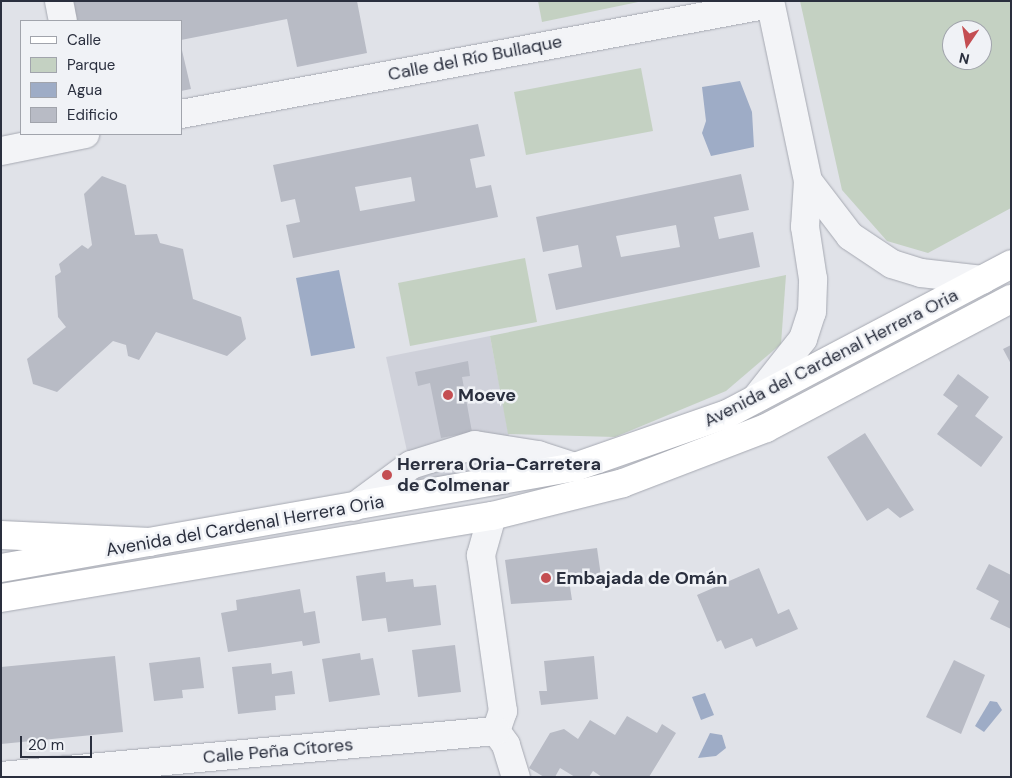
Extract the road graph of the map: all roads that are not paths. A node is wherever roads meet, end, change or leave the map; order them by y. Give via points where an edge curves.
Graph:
1 (59, 1) edge
2 (770, 3) edge
3 (63, 20) edge
4 (182, 114) edge
5 (80, 135) edge
6 (1, 151) edge
7 (808, 181) junction
8 (1011, 264) edge
9 (983, 280) junction
10 (1011, 299) edge
11 (754, 400) junction
12 (575, 467) junction
13 (351, 508) junction
14 (492, 516) junction
15 (1, 536) edge
16 (150, 542) junction
17 (1, 568) edge
18 (1, 598) edge
19 (496, 731) junction
20 (1, 776) edge
21 (516, 777) edge

1 - 3 street
2 - 4 street, Calle del Río Bullaque
2 - 7 street
5 - 6 street
7 - 9 street via 850,236 892,264 921,273
7 - 11 street via 805,227 813,279 812,312 792,358
8 - 9 main road, Avenida del Cardenal Herrera Oria
9 - 11 main road, Avenida del Cardenal Herrera Oria
10 - 14 main road, Avenida del Cardenal Herrera Oria via 766,428 699,457 579,496
11 - 12 main road, Avenida del Cardenal Herrera Oria via 686,430
12 - 13 main road, Avenida del Cardenal Herrera Oria
12 - 13 street via 538,455 475,445 411,465
13 - 16 main road, Avenida del Cardenal Herrera Oria
14 - 18 main road, Avenida del Cardenal Herrera Oria
14 - 19 street via 481,555 503,711
15 - 16 main road
16 - 17 main road, Avenida del Cardenal Herrera Oria
19 - 20 street, Calle Peña Cítores
19 - 21 street via 506,745

